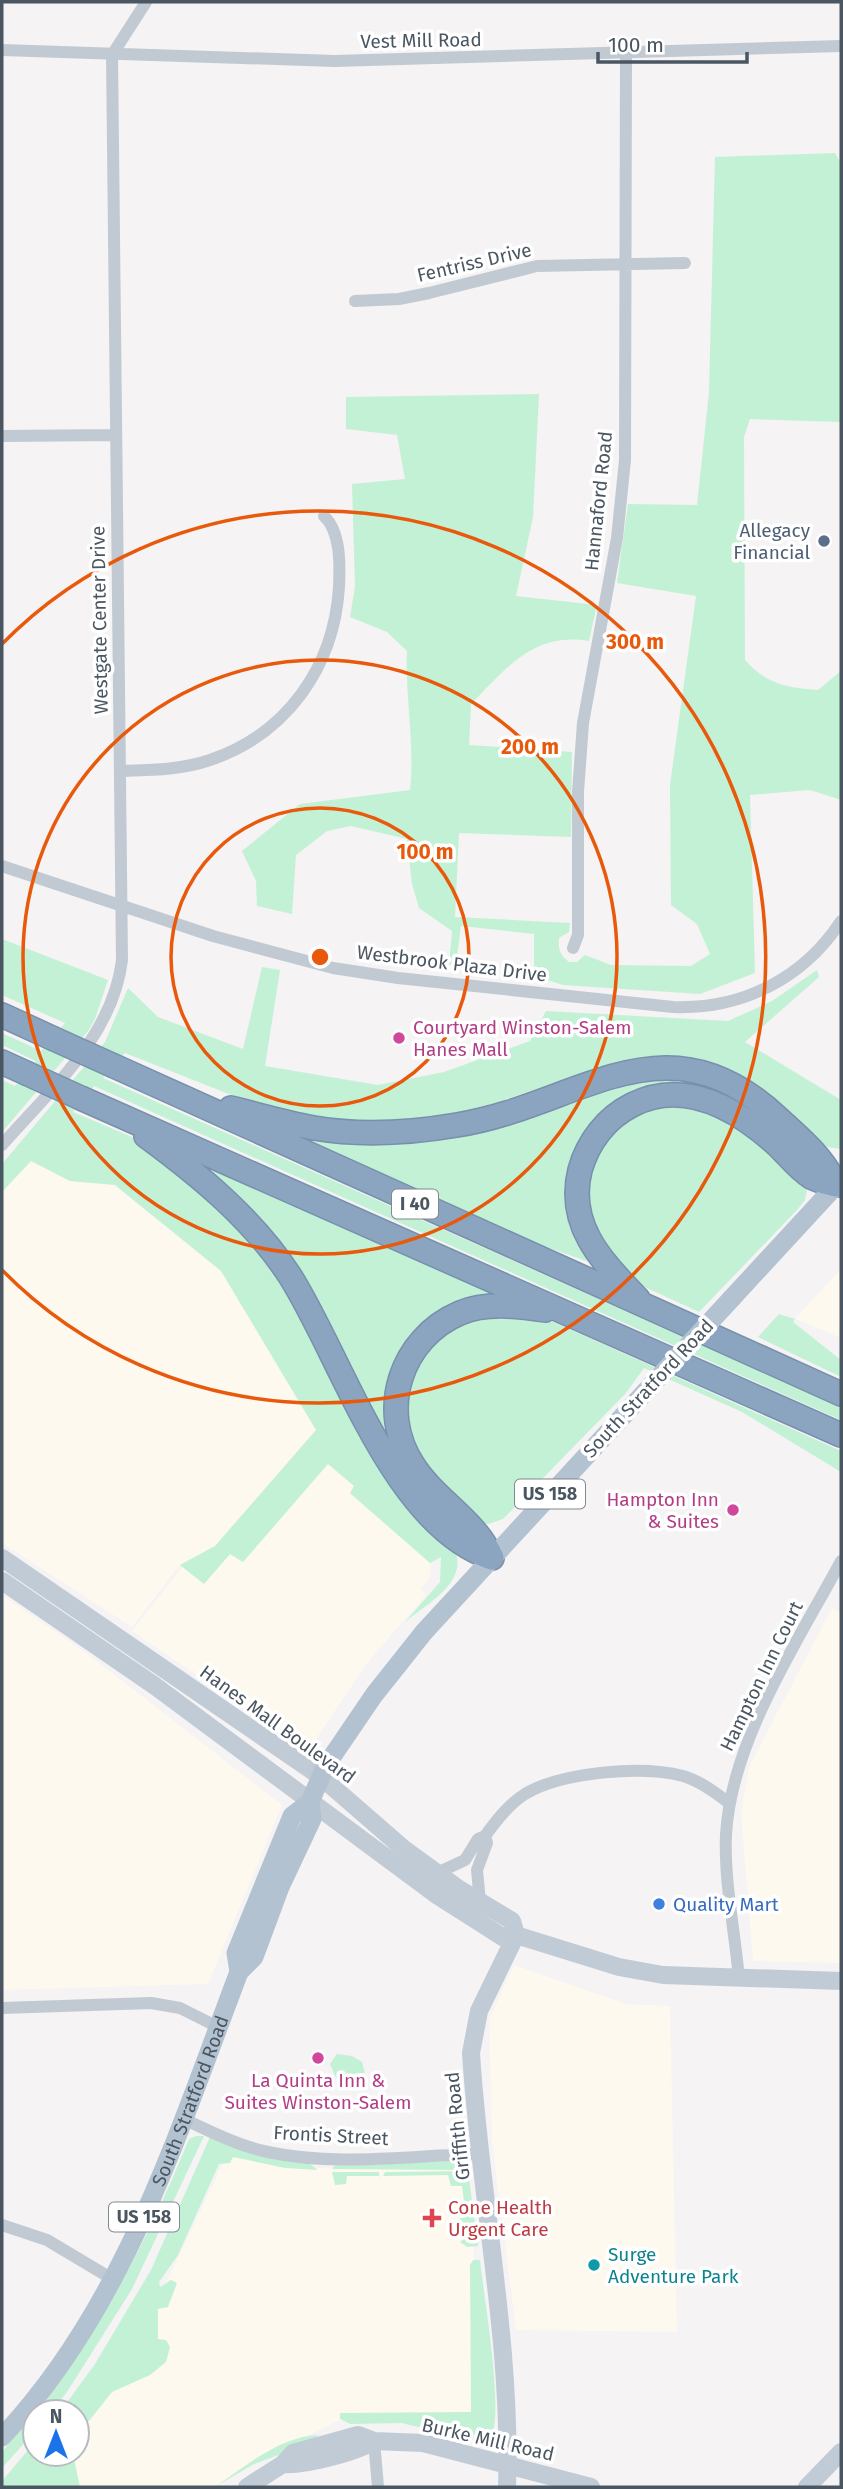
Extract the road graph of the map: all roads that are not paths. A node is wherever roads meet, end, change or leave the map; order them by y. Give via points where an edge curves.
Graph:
1 (146, 2) edge
2 (841, 46) edge
3 (2, 50) edge
4 (626, 54) junction
5 (112, 55) junction
6 (626, 262) junction
7 (685, 263) dead end
8 (355, 301) dead end
9 (116, 435) junction
10 (2, 436) edge
11 (324, 516) dead end
12 (120, 771) junction
13 (2, 866) edge
14 (122, 906) junction
15 (841, 921) edge
16 (573, 948) dead end
17 (2, 1015) edge
18 (2, 1062) edge
19 (187, 1099) junction
20 (116, 1113) junction
21 (2, 1145) edge
22 (839, 1183) edge
23 (645, 1306) junction
24 (568, 1313) junction
25 (841, 1394) edge
26 (841, 1435) edge
27 (2, 1558) edge
28 (492, 1558) junction
29 (841, 1561) edge
30 (2, 1581) edge
31 (320, 1776) junction
32 (310, 1802) junction
33 (729, 1802) junction
34 (485, 1836) junction
35 (437, 1873) junction
36 (480, 1902) junction
37 (516, 1935) junction
38 (739, 1979) junction
39 (841, 1981) edge
40 (2, 2008) edge
41 (218, 2027) junction
42 (184, 2119) junction
43 (482, 2154) junction
44 (2, 2225) edge
45 (114, 2280) junction
46 (2, 2437) edge
47 (374, 2441) junction
48 (841, 2452) edge
49 (508, 2463) junction
50 (283, 2465) junction
51 (247, 2487) edge
52 (378, 2487) edge
53 (507, 2487) edge
54 (591, 2487) edge
55 (807, 2487) edge

1 - 5 street
2 - 4 street, Vest Mill Road
3 - 5 street, Vest Mill Road
4 - 5 street, Vest Mill Road via 335,61
4 - 6 street, Hannaford Road
5 - 9 street, Westgate Center Drive
6 - 7 street, Fentriss Drive
6 - 8 street, Fentriss Drive via 537,265 399,299
6 - 16 street, Hannaford Road via 624,474 583,723 578,935
9 - 10 street
9 - 12 street, Westgate Center Drive
11 - 12 street via 337,543 338,601 322,663 298,701 268,729 229,752 191,765
12 - 14 street, Westgate Center Drive
13 - 14 street, Westbrook Plaza Drive
14 - 15 street, Westbrook Plaza Drive via 333,968 689,1007 733,1001 771,986 812,956
14 - 21 street, Westgate Center Drive via 121,968 101,1026
17 - 19 highway, I 40, bridge
18 - 20 highway, I 40, bridge
19 - 22 highway via 313,1128 406,1131 475,1122 622,1072 681,1068 726,1081 752,1096 826,1163
19 - 23 highway, I 40
20 - 24 highway, I 40
20 - 28 highway via 224,1198 276,1256 334,1355 384,1456 428,1512 469,1550
22 - 23 highway via 811,1178 749,1122 710,1100 659,1096 621,1111 600,1130 586,1152 578,1180 578,1209 594,1252
22 - 28 main road, South Stratford Road / US 158, bridge
23 - 25 highway, I 40
24 - 26 highway, I 40
24 - 28 highway via 488,1306 463,1312 440,1323 421,1340 400,1377 396,1417 409,1457 432,1489 485,1540
27 - 31 main road, Hanes Mall Boulevard
28 - 31 main road, South Stratford Road / US 158 via 418,1639
29 - 33 street, Hampton Inn Court via 748,1736
30 - 32 main road via 155,1686
31 - 32 main road, South Stratford Road / US 158
31 - 35 main road, Hanes Mall Boulevard
32 - 37 main road via 472,1920 504,1938
32 - 41 main road, South Stratford Road / US 158 via 312,1819 254,1957 239,1972
33 - 34 street via 701,1783 660,1772 571,1776 523,1795
33 - 38 street, Hampton Inn Court via 726,1858
34 - 35 street via 465,1860
34 - 36 street via 487,1843 477,1870
35 - 36 main road, Hanes Mall Boulevard
36 - 37 main road, Hanes Mall Boulevard via 512,1921
37 - 38 main road via 663,1975
37 - 43 main road, Griffith Road via 480,2011 472,2039
38 - 39 main road
40 - 41 street via 151,2003 180,2008
41 - 42 main road, South Stratford Road / US 158
42 - 43 street, Frontis Street via 229,2140 289,2156
42 - 45 main road, South Stratford Road / US 158
43 - 49 main road, Griffith Road via 508,2403
44 - 45 street via 47,2240
45 - 46 main road, South Stratford Road / US 158 via 29,2408
47 - 49 main road, Burke Mill Road via 423,2443
47 - 50 main road, Burke Mill Road via 360,2449
47 - 50 main road, Burke Mill Road via 358,2435 329,2442 292,2453
47 - 52 street
48 - 55 main road
49 - 53 main road, Griffith Road
49 - 54 main road, Burke Mill Road
50 - 51 main road, Burke Mill Road

